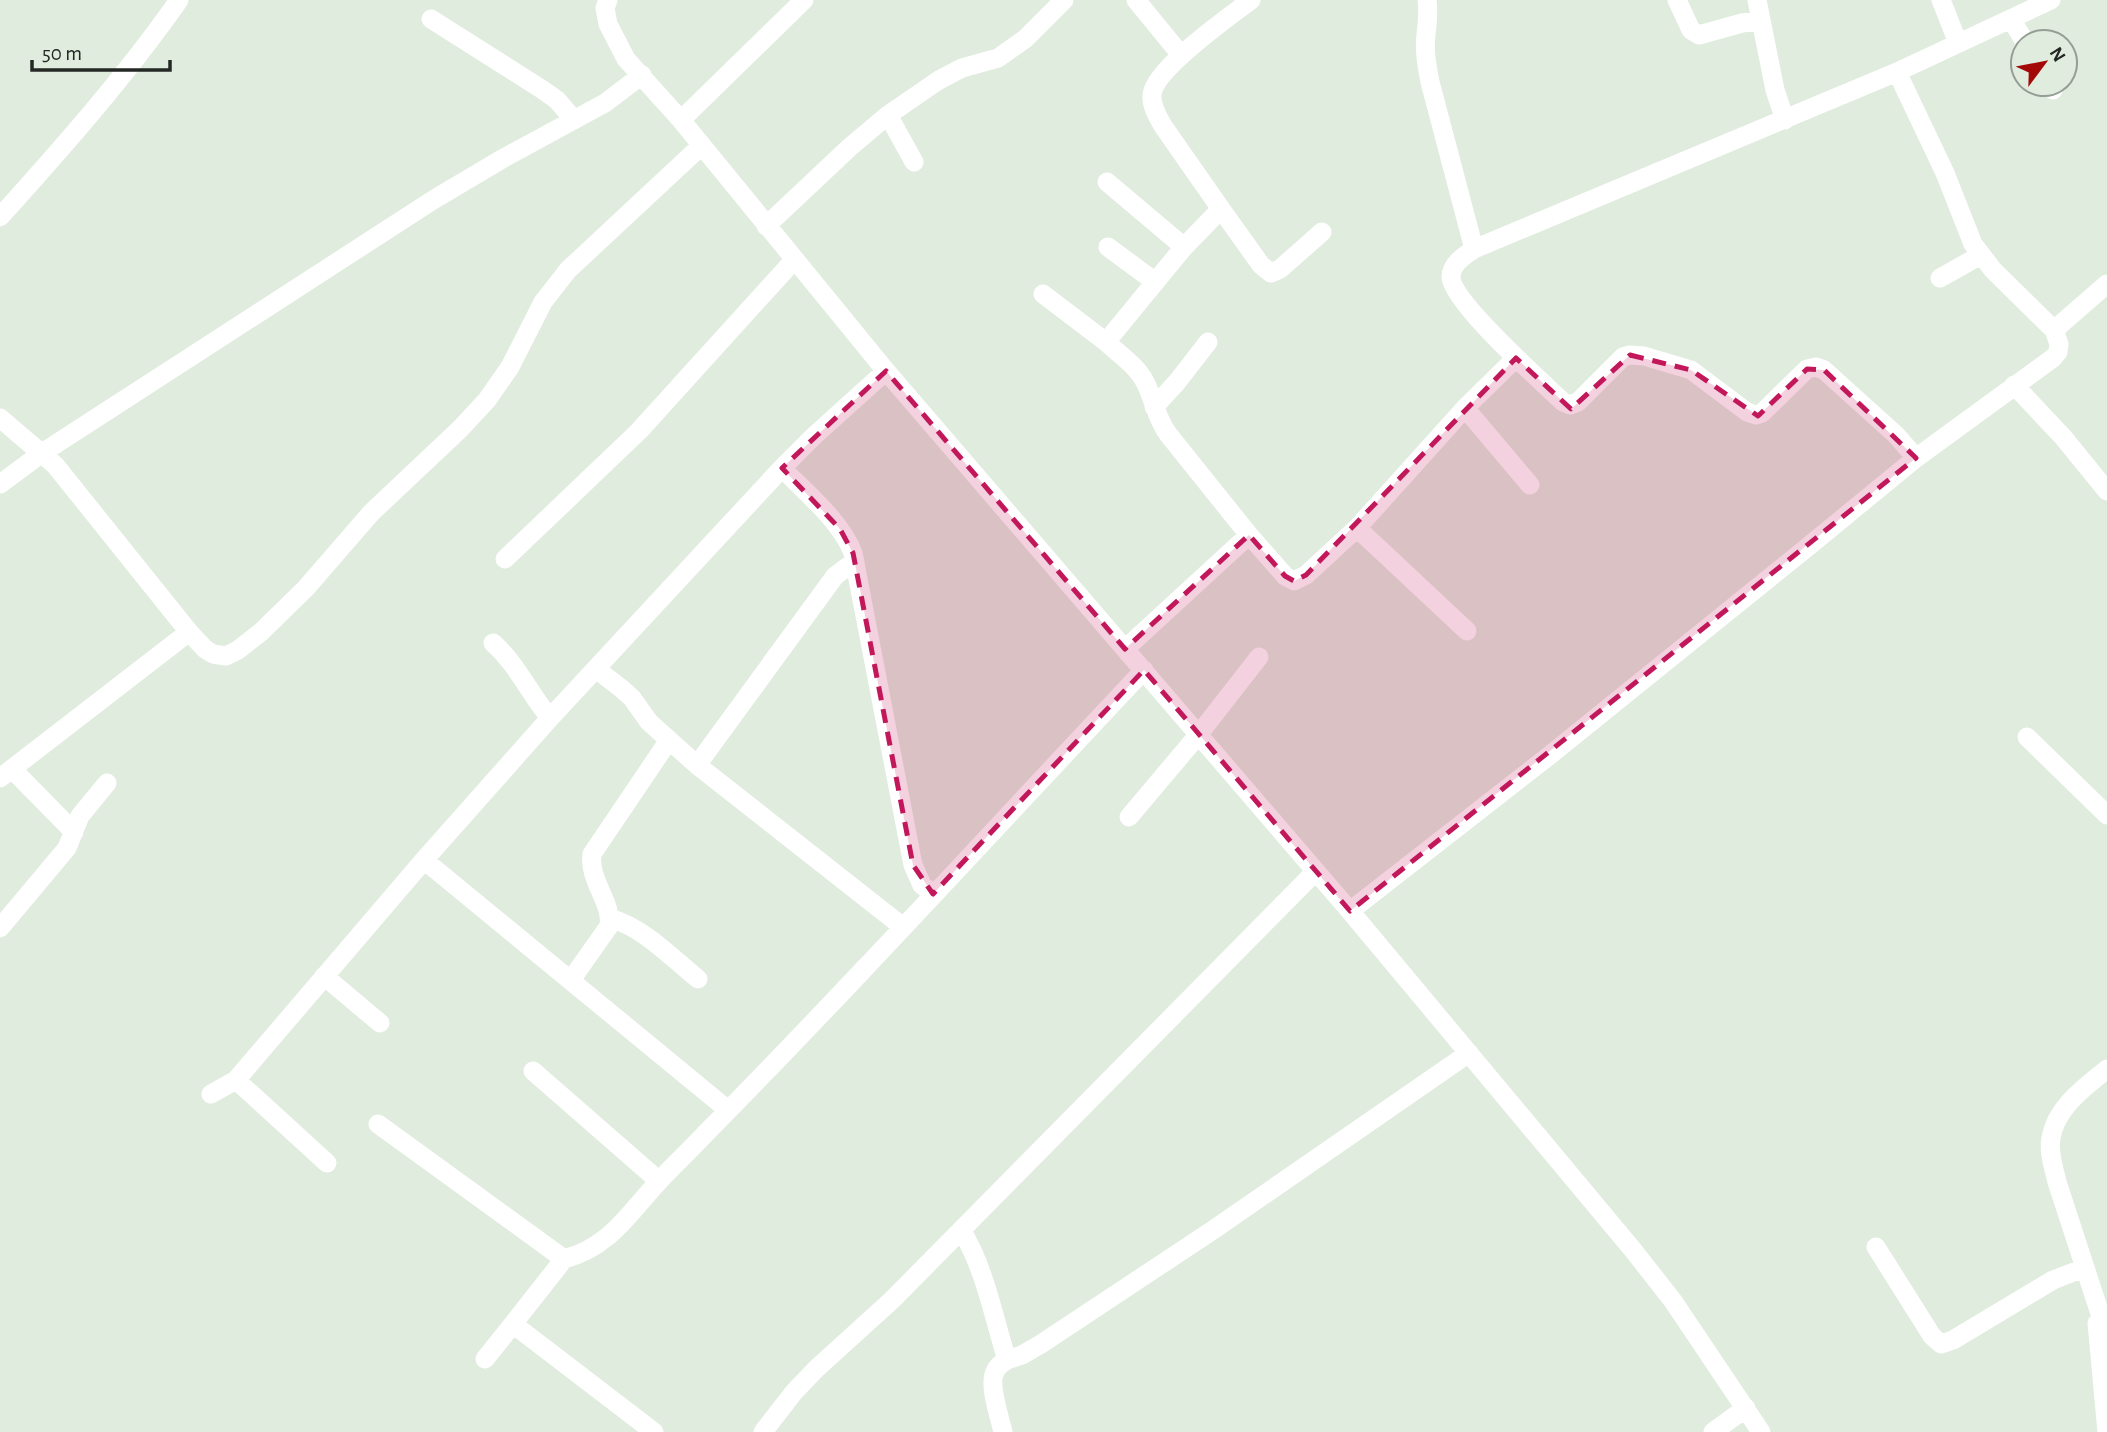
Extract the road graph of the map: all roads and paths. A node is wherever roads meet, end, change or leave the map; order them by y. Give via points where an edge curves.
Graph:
1 (179, 0) edge
2 (804, 0) edge
3 (1064, 0) edge
4 (1136, 0) edge
5 (1251, 0) edge
6 (1427, 0) edge
7 (1677, 0) edge
8 (1757, 0) edge
9 (1941, 0) edge
10 (2051, 0) edge
11 (600, 3) edge
12 (431, 19) dead end
13 (2011, 19) junction
14 (1761, 21) junction
15 (2016, 28) edge
16 (1958, 43) junction
17 (1181, 55) junction
18 (1897, 72) junction
19 (642, 75) junction
20 (888, 115) junction
21 (574, 120) junction
22 (681, 120) junction
23 (1784, 120) junction
24 (701, 146) junction
25 (914, 162) dead end
26 (1107, 182) dead end
27 (1222, 209) junction
28 (0, 218) edge
29 (766, 226) junction
30 (1322, 232) dead end
31 (1108, 247) dead end
32 (1184, 247) junction
33 (1474, 249) junction
34 (1981, 255) junction
35 (794, 260) junction
36 (1940, 278) dead end
37 (1154, 281) junction
38 (2107, 284) edge
39 (1043, 294) dead end
40 (2054, 330) junction
41 (1106, 342) junction
42 (1208, 342) dead end
43 (1516, 358) junction
44 (886, 371) junction
45 (2014, 385) junction
46 (1154, 407) junction
47 (1465, 408) junction
48 (0, 418) edge
49 (42, 453) junction
50 (1916, 458) junction
51 (782, 468) junction
52 (0, 484) edge
53 (1530, 485) dead end
54 (2107, 491) edge
55 (1357, 528) junction
56 (1249, 535) junction
57 (505, 559) dead end
58 (856, 561) junction
59 (1468, 631) dead end
60 (189, 632) junction
61 (493, 643) dead end
62 (1125, 649) junction
63 (1259, 657) dead end
64 (596, 669) junction
65 (1144, 670) junction
66 (550, 718) junction
67 (1199, 734) junction
68 (2027, 737) dead end
69 (669, 740) junction
70 (698, 765) junction
71 (6, 774) edge
72 (107, 783) dead end
73 (2107, 815) edge
74 (1129, 817) dead end
75 (74, 832) junction
76 (424, 860) junction
77 (1316, 871) junction
78 (933, 894) junction
79 (1350, 911) junction
80 (610, 918) junction
81 (903, 927) junction
82 (0, 928) edge
83 (324, 976) junction
84 (572, 979) junction
85 (698, 979) dead end
86 (380, 1023) dead end
87 (1469, 1053) junction
88 (2107, 1069) edge
89 (533, 1071) dead end
90 (236, 1080) junction
91 (211, 1094) dead end
92 (728, 1111) junction
93 (379, 1124) dead end
94 (327, 1163) dead end
95 (659, 1181) junction
96 (961, 1230) junction
97 (1876, 1247) dead end
98 (564, 1259) junction
99 (2084, 1268) junction
100 (2095, 1304) junction
101 (513, 1324) junction
102 (2107, 1335) edge
103 (485, 1360) dead end
104 (1007, 1360) junction
105 (1746, 1408) junction
106 (654, 1432) edge
107 (763, 1432) edge
108 (1003, 1432) edge
109 (1713, 1432) edge
110 (1761, 1432) edge
111 (2107, 1432) edge

1 - 28 street via 93,113
2 - 22 street
3 - 20 street via 1025,39 998,58 962,68
4 - 17 street
5 - 17 street
6 - 33 street via 1430,82
7 - 14 street via 1691,30 1699,35
8 - 14 street
9 - 16 street
10 - 13 street
11 - 19 street via 626,59
12 - 21 street via 543,90
13 - 15 street
13 - 16 street
14 - 23 street
16 - 18 street
17 - 27 street via 1152,95 1156,114
18 - 23 street
18 - 34 street
19 - 21 street
19 - 22 street
20 - 25 street
20 - 29 street
21 - 49 street via 433,200
22 - 24 street
23 - 33 street
24 - 29 street
24 - 60 street via 568,270 543,302 510,367 487,400 371,513 261,632 226,656 205,649
26 - 32 street
27 - 30 street via 1261,265 1272,273
27 - 32 street
29 - 35 street
31 - 37 street
32 - 37 street
33 - 43 street via 1456,263 1453,287
34 - 36 street
34 - 40 street
35 - 44 street
35 - 57 street via 639,431
37 - 41 street
38 - 40 street
39 - 41 street
40 - 45 street via 2058,352
41 - 46 street via 1139,373
42 - 46 street
43 - 47 street
43 - 50 street via 1570,405 1630,355 1691,370 1756,415 1807,369 1816,367 1896,435
44 - 51 street
44 - 62 street
45 - 50 street
45 - 54 street
46 - 56 street via 1161,425
47 - 53 street
47 - 55 street
48 - 49 street
49 - 52 street
49 - 60 street
50 - 79 street
51 - 58 street via 840,528
51 - 64 street
55 - 56 street via 1294,581
55 - 59 street
56 - 62 street
58 - 70 street via 835,576
58 - 78 street via 913,865 922,885
60 - 71 street
61 - 66 street via 517,668
62 - 65 street
63 - 67 street
64 - 66 street
64 - 69 street via 632,698
65 - 67 street
65 - 78 street
66 - 76 street
67 - 74 street
67 - 77 street
68 - 73 street
69 - 70 street
69 - 80 street via 592,854 594,876
70 - 81 street
71 - 75 street
72 - 75 street via 80,816
75 - 82 street
76 - 83 street
76 - 84 street
77 - 79 street
77 - 96 street
78 - 81 street
79 - 87 street
80 - 84 street
80 - 85 street via 640,932
81 - 92 street
83 - 86 street
83 - 90 street
84 - 92 street
87 - 104 street via 1213,1230 1041,1344
87 - 105 street via 1673,1301
88 - 99 street via 2066,1106 2051,1139 2057,1182
89 - 95 street
90 - 91 street
90 - 94 street
92 - 95 street
93 - 98 street
95 - 98 street via 617,1230
96 - 104 street via 970,1243
96 - 107 street via 801,1384
97 - 99 street via 1941,1344 2053,1280
98 - 101 street
99 - 100 street
100 - 102 street
100 - 111 street
101 - 103 street
101 - 106 street
104 - 108 street via 993,1374
105 - 109 street
105 - 110 street

